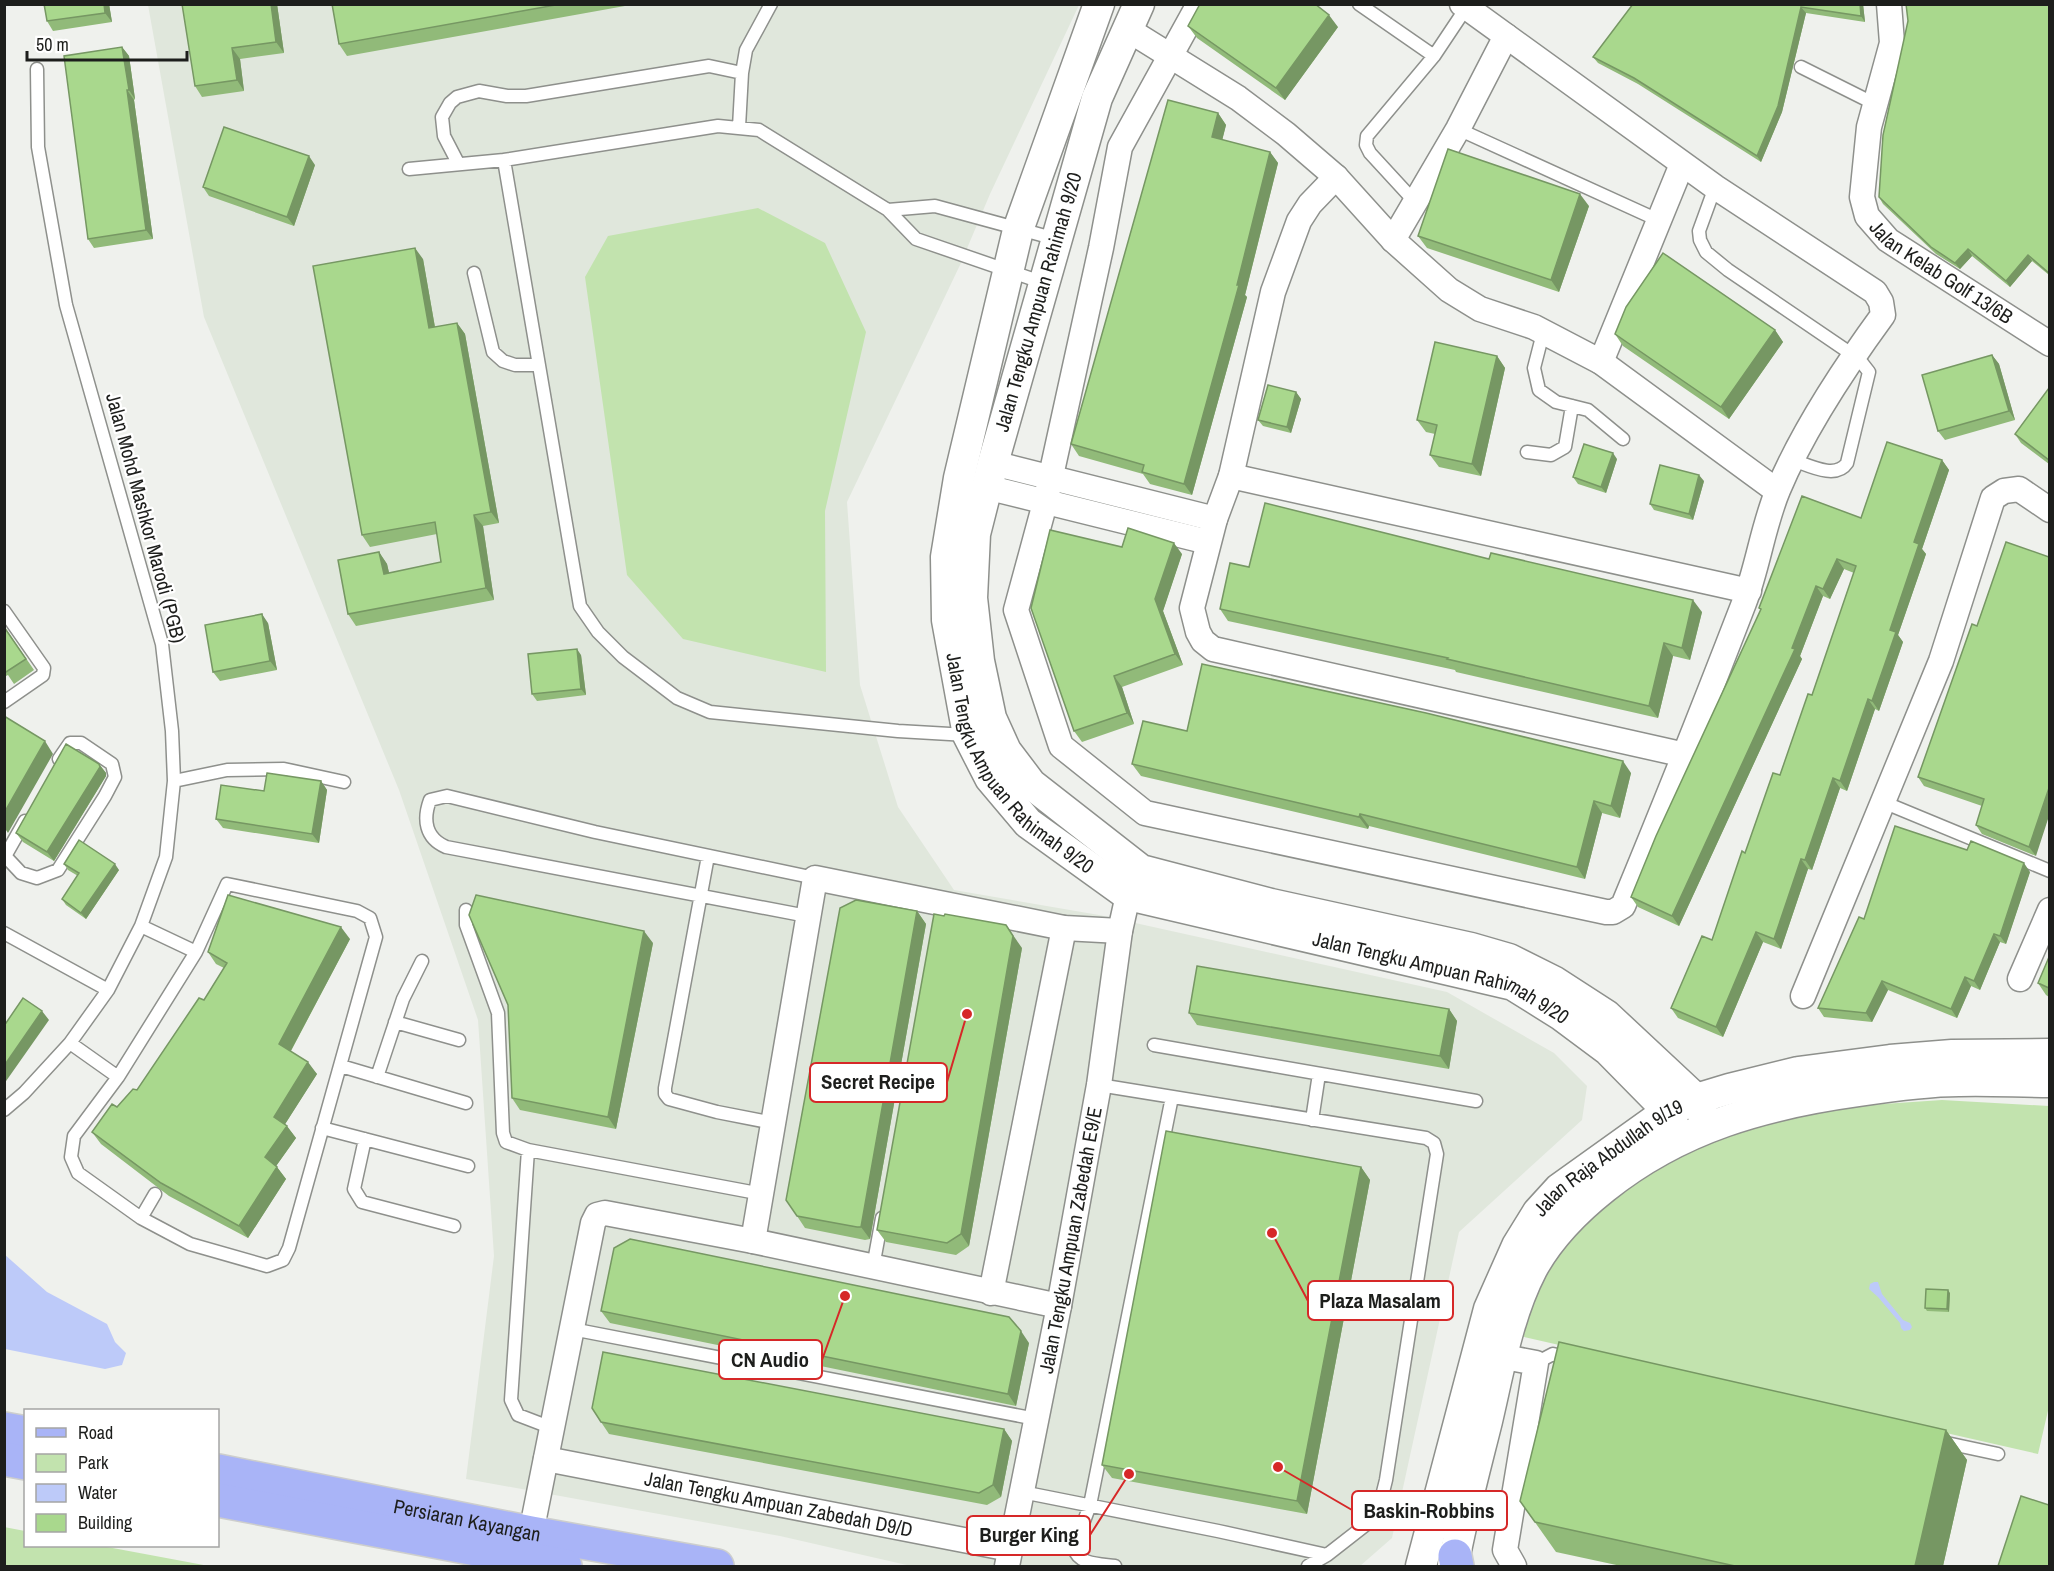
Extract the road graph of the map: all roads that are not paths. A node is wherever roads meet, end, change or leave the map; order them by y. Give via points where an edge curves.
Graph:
1 (771, 4) edge
2 (1099, 4) edge
3 (1199, 4) edge
4 (1359, 4) edge
5 (1888, 4) edge
6 (1464, 6) edge
7 (1133, 16) edge
8 (1506, 36) junction
9 (1170, 56) junction
10 (1434, 56) junction
11 (1801, 67) dead end
12 (37, 69) dead end
13 (742, 73) junction
14 (1875, 104) junction
15 (739, 127) junction
16 (1458, 129) junction
17 (504, 160) junction
18 (458, 163) junction
19 (1682, 164) junction
20 (409, 169) dead end
21 (1336, 177) junction
22 (1715, 187) junction
23 (1416, 203) junction
24 (888, 210) junction
25 (1658, 220) junction
26 (1018, 230) junction
27 (1056, 239) junction
28 (1393, 240) junction
29 (1009, 270) junction
30 (474, 273) dead end
31 (1044, 283) junction
32 (1543, 333) junction
33 (2049, 344) edge
34 (1853, 355) junction
35 (1601, 362) junction
36 (539, 365) junction
37 (1572, 406) junction
38 (1623, 439) dead end
39 (1527, 452) dead end
40 (1793, 460) junction
41 (990, 475) junction
42 (1051, 476) junction
43 (1231, 476) junction
44 (1778, 491) junction
45 (1045, 503) junction
46 (2049, 510) edge
47 (1215, 519) junction
48 (1208, 542) junction
49 (1749, 591) junction
50 (4, 611) edge
51 (4, 702) edge
52 (968, 735) junction
53 (1685, 755) junction
54 (54, 769) edge
55 (174, 781) junction
56 (344, 782) dead end
57 (1883, 802) junction
58 (32, 808) edge
59 (708, 856) junction
60 (5, 858) edge
61 (2049, 872) edge
62 (815, 878) junction
63 (1134, 883) junction
64 (701, 896) junction
65 (466, 910) dead end
66 (2049, 910) edge
67 (807, 916) junction
68 (141, 926) junction
69 (1064, 928) junction
70 (1120, 931) junction
71 (4, 933) edge
72 (196, 952) junction
73 (422, 961) dead end
74 (2020, 979) dead end
75 (108, 990) junction
76 (1803, 996) dead end
77 (395, 1022) junction
78 (459, 1040) dead end
79 (70, 1043) junction
80 (1154, 1046) dead end
81 (2049, 1054) edge
82 (341, 1066) junction
83 (1319, 1074) junction
84 (118, 1077) junction
85 (377, 1077) junction
86 (2049, 1082) edge
87 (1099, 1085) junction
88 (1172, 1097) junction
89 (1696, 1099) junction
90 (1476, 1101) dead end
91 (466, 1103) dead end
92 (4, 1110) edge
93 (1668, 1111) junction
94 (1312, 1120) junction
95 (773, 1123) junction
96 (1708, 1126) junction
97 (322, 1128) junction
98 (366, 1139) junction
99 (1679, 1139) junction
100 (528, 1150) junction
101 (468, 1166) dead end
102 (155, 1194) edge
103 (762, 1194) junction
104 (883, 1209) edge
105 (141, 1218) junction
106 (454, 1226) dead end
107 (753, 1241) junction
108 (873, 1267) junction
109 (991, 1293) junction
110 (1059, 1306) junction
111 (572, 1329) junction
112 (1491, 1350) junction
113 (1588, 1362) edge
114 (1536, 1363) junction
115 (1036, 1419) junction
116 (552, 1428) junction
117 (4, 1429) edge
118 (24, 1433) edge
119 (1927, 1438) edge
120 (1998, 1454) dead end
121 (4, 1459) edge
122 (546, 1459) junction
123 (24, 1463) edge
124 (219, 1471) edge
125 (1022, 1491) junction
126 (219, 1500) edge
127 (1090, 1505) junction
128 (531, 1533) junction
129 (1327, 1555) junction
130 (1008, 1558) edge
131 (1455, 1563) edge
132 (564, 1566) edge
133 (717, 1566) edge
134 (1115, 1566) edge
135 (1308, 1566) edge
136 (1421, 1566) edge
137 (1514, 1566) edge

1 - 13 lane via 746,50
2 - 26 street, Jalan Tengku Ampuan Rahimah 9/20
3 - 9 street
4 - 10 lane
5 - 14 street, Jalan Kelab Golf 13/6B via 1892,43
6 - 8 street
6 - 10 lane
7 - 9 street
7 - 27 street, Jalan Tengku Ampuan Rahimah 9/20 via 1096,98
8 - 16 street
8 - 19 street
9 - 21 street via 1238,98
9 - 42 street via 1120,147
10 - 23 lane via 1367,136 1370,153
11 - 14 lane
12 - 55 lane, Jalan Mohd Mashkor Marodi (PGB) via 38,147 66,305 162,644
13 - 15 lane
13 - 18 lane via 709,66 526,96 479,91 457,97 442,117 444,136
14 - 33 street, Jalan Kelab Golf 13/6B via 1862,197 1867,216 1888,240
15 - 17 lane via 718,126
15 - 24 lane via 759,130
16 - 23 street
16 - 25 lane
17 - 18 lane
17 - 36 lane
18 - 20 lane
19 - 22 street
19 - 25 street
21 - 28 street
21 - 43 street via 1299,221 1273,292
22 - 34 lane via 1699,231 1706,252
22 - 34 street via 1875,292 1883,315
23 - 28 street
24 - 26 lane via 935,206
24 - 29 lane via 916,239
25 - 35 street
26 - 27 lane
26 - 29 street, Jalan Tengku Ampuan Rahimah 9/20
27 - 31 street, Jalan Tengku Ampuan Rahimah 9/20
28 - 32 street via 1449,290 1480,309
29 - 31 lane
29 - 52 street, Jalan Tengku Ampuan Rahimah 9/20 via 959,478 946,557 946,620
30 - 36 lane via 493,352 515,365
31 - 41 street, Jalan Tengku Ampuan Rahimah 9/20
32 - 35 street
32 - 37 lane via 1534,368 1539,390 1556,402
34 - 40 street
34 - 40 lane via 1869,372 1847,463 1838,471 1821,470
35 - 44 street
36 - 52 lane via 580,606 623,657 677,698 710,712
37 - 38 lane via 1588,410
37 - 39 lane via 1565,447 1551,455
40 - 44 street
41 - 42 street
41 - 45 street
41 - 63 street, Jalan Tengku Ampuan Rahimah 9/20 via 975,534 972,598 991,718 1006,751 1031,784
42 - 45 street
42 - 47 street
43 - 47 street
43 - 49 street
44 - 49 street
45 - 48 street
45 - 53 street via 1016,610 1061,746 1145,813 1613,912 1623,906
46 - 57 street via 2019,489 2004,491 1993,498 1941,661
47 - 48 street
48 - 53 street via 1192,608 1198,632 1212,649
49 - 53 street
50 - 51 lane via 44,668 43,675
52 - 63 street, Jalan Tengku Ampuan Rahimah 9/20 via 990,778 1028,823
54 - 60 lane via 70,743 81,743 111,764 115,777 58,870 37,878 21,873
55 - 56 lane via 227,770 284,770
55 - 68 lane, Jalan Mohd Mashkor Marodi (PGB) via 166,857
57 - 61 lane
57 - 76 street
58 - 60 lane
59 - 62 lane
59 - 64 lane
59 - 64 lane via 447,796 430,800 425,812 430,835 435,843 446,847
62 - 67 street
62 - 69 street via 937,909
63 - 70 street, Jalan Tengku Ampuan Zabedah E9/E
63 - 89 street, Jalan Tengku Ampuan Rahimah 9/20 via 1270,904 1509,959 1555,982 1606,1015
63 - 93 street, Jalan Tengku Ampuan Rahimah 9/20 via 1514,985 1608,1050
64 - 67 lane
64 - 95 lane via 665,1094 669,1100
65 - 100 lane via 466,925 498,1013 504,1138
66 - 74 street
67 - 95 street
68 - 72 lane
68 - 75 lane, Jalan Mohd Mashkor Marodi (PGB)
69 - 70 street
69 - 109 street
70 - 87 street, Jalan Tengku Ampuan Zabedah E9/E
71 - 75 lane
72 - 82 lane via 227,884 357,911 370,918 376,937
72 - 84 lane
73 - 77 lane
75 - 79 lane, Jalan Mohd Mashkor Marodi (PGB)
77 - 78 lane
77 - 85 lane
79 - 84 lane
79 - 92 lane, Jalan Mohd Mashkor Marodi (PGB)
80 - 83 lane
81 - 89 street, Jalan Raja Abdullah 9/19 via 1952,1055 1832,1067 1758,1081
82 - 85 lane
82 - 97 lane
83 - 90 lane
83 - 94 lane
84 - 105 lane via 74,1136 72,1157 78,1173
85 - 91 lane
86 - 96 street, Jalan Raja Abdullah 9/19 via 1958,1081 1894,1086 1806,1099
87 - 88 lane
87 - 110 street, Jalan Tengku Ampuan Zabedah E9/E
88 - 94 lane
88 - 127 lane
89 - 93 street, Jalan Raja Abdullah 9/19
89 - 96 street, Jalan Tengku Ampuan Rahimah 9/20
93 - 99 street, Jalan Tengku Ampuan Rahimah 9/20
93 - 112 street, Jalan Raja Abdullah 9/19 via 1559,1189 1538,1212 1517,1246 1489,1309
94 - 129 lane via 1426,1138 1434,1143 1437,1154 1377,1516
95 - 103 street
96 - 99 street, Jalan Raja Abdullah 9/19
97 - 98 lane
97 - 105 lane via 283,1260 267,1266 190,1244
98 - 101 lane
98 - 106 lane via 354,1189 362,1202
99 - 112 street, Jalan Raja Abdullah 9/19 via 1619,1176 1554,1234
100 - 103 lane
100 - 116 lane via 511,1400 518,1415
102 - 105 lane
103 - 107 street
104 - 108 lane
107 - 108 street
107 - 111 street via 605,1213 597,1215
108 - 109 street
109 - 110 street
110 - 115 street, Jalan Tengku Ampuan Zabedah E9/E
111 - 115 lane
111 - 116 street
112 - 114 street
112 - 131 street, Jalan Raja Abdullah 9/19
112 - 136 street, Jalan Raja Abdullah 9/19
113 - 114 lane via 1553,1354
114 - 137 street via 1505,1550
115 - 125 street, Jalan Tengku Ampuan Zabedah E9/E
116 - 122 street
117 - 118 main road
119 - 120 lane
121 - 123 main road
122 - 128 street
122 - 130 street, Jalan Tengku Ampuan Zabedah D9/D
124 - 128 main road, Persiaran Kayangan
125 - 127 lane
125 - 130 street, Jalan Tengku Ampuan Zabedah E9/E
126 - 132 main road, Persiaran Kayangan
127 - 129 lane
127 - 134 lane via 1074,1548 1076,1556
128 - 133 main road, Persiaran Kayangan
129 - 135 lane

